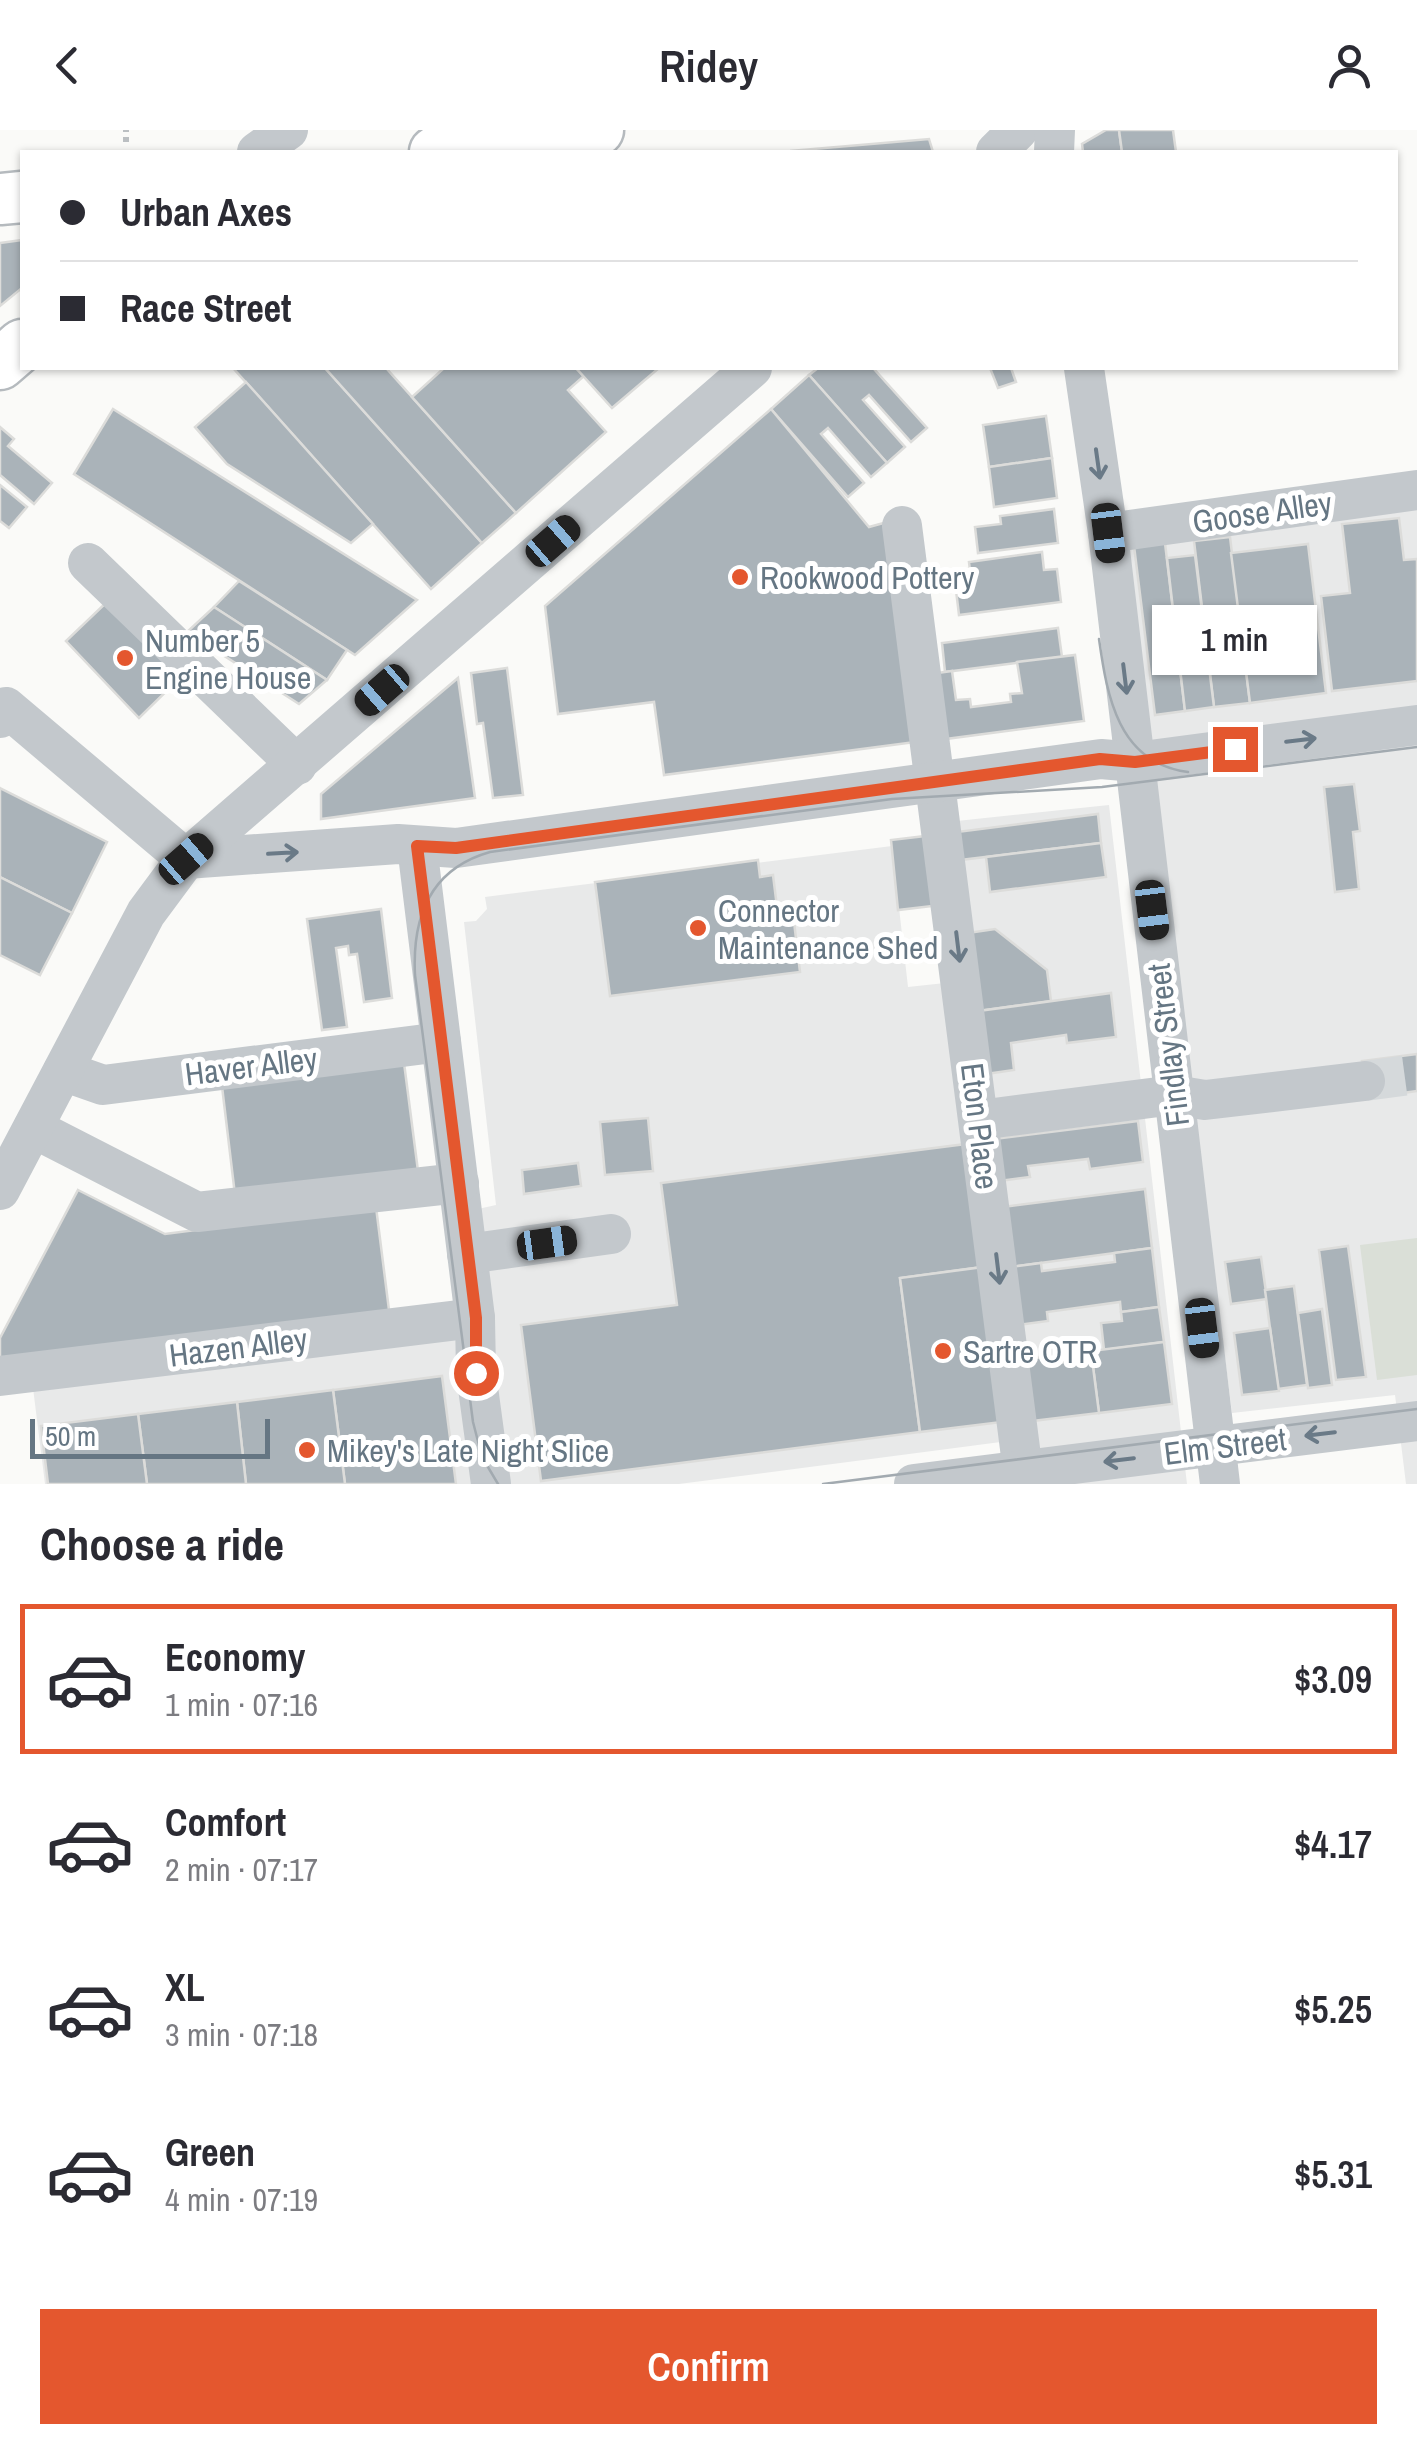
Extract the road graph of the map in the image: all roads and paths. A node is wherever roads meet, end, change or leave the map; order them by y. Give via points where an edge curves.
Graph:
1 (126, 130) edge
2 (288, 130) edge
3 (598, 130) edge
4 (1018, 130) edge
5 (126, 142) dead end
6 (259, 150) edge
7 (450, 150) edge
8 (998, 150) edge
9 (20, 347) edge
10 (0, 364) edge
11 (750, 370) edge
12 (1084, 370) edge
13 (1417, 490) edge
14 (902, 526) dead end
15 (1108, 533) junction
16 (88, 563) dead end
17 (3, 712) edge
18 (1417, 725) edge
19 (1135, 762) junction
20 (297, 764) junction
21 (936, 781) junction
22 (417, 846) junction
23 (186, 859) junction
24 (441, 1042) junction
25 (63, 1072) junction
26 (1365, 1081) tunnel mouth
27 (1174, 1095) junction
28 (979, 1120) junction
29 (33, 1128) junction
30 (458, 1183) junction
31 (0, 1190) edge
32 (611, 1234) dead end
33 (467, 1254) junction
34 (476, 1318) junction
35 (0, 1376) edge
36 (1417, 1421) edge
37 (1218, 1466) edge
38 (1007, 1476) edge
39 (492, 1484) edge
40 (914, 1484) edge

1 - 5 path
2 - 6 street
3 - 7 main road
4 - 8 street
9 - 10 main road
11 - 20 street
12 -> 15 street, Findlay Street
13 - 15 street, Goose Alley
14 - 21 street, Eton Place
15 -> 19 street, Findlay Street
16 - 20 street
17 - 23 street
19 -> 18 street
19 - 21 street via 1100,759
19 - 27 street, Findlay Street
20 - 23 street
21 - 22 street via 456,848
21 -> 28 street, Eton Place
23 -> 22 street
22 - 24 street
23 - 25 street via 146,913
24 - 25 street, Haver Alley via 102,1086
24 - 30 street
25 - 29 street
26 - 27 street via 1205,1100
27 - 28 street
27 - 37 street, Findlay Street
28 -> 38 street, Eton Place
29 - 30 street via 197,1212
29 - 31 street
30 - 33 street
32 - 33 street
33 - 34 street
34 - 35 street, Hazen Alley
34 - 39 street via 476,1373
36 -> 37 street, Elm Street
37 -> 38 street, Elm Street
38 - 40 street, Elm Street

